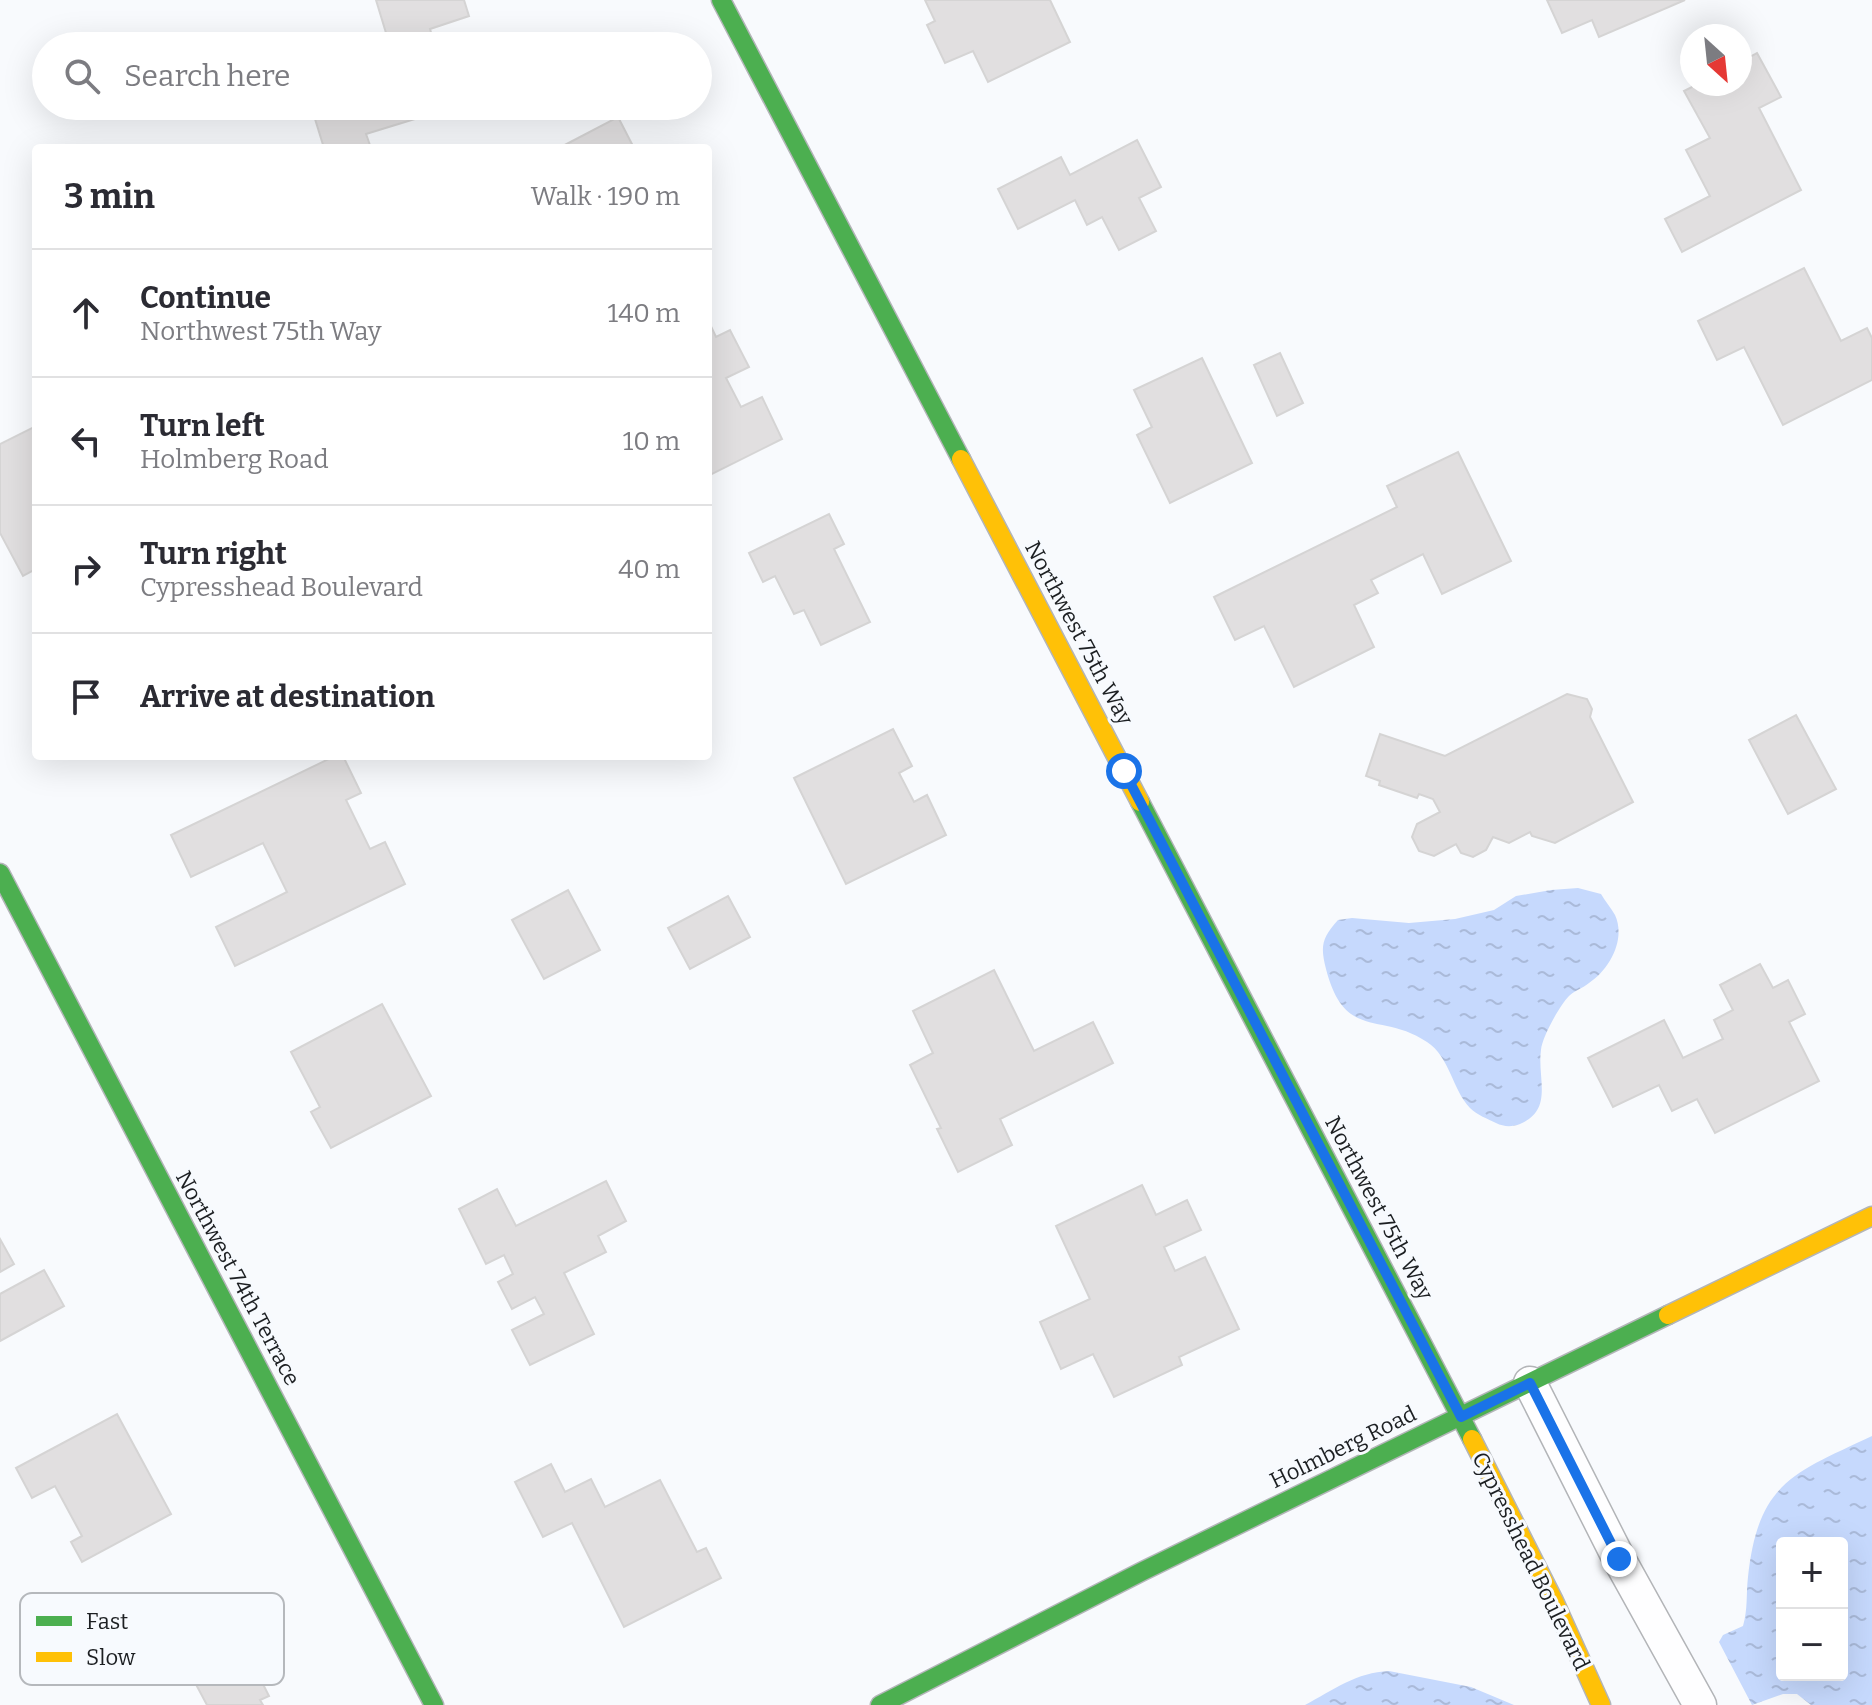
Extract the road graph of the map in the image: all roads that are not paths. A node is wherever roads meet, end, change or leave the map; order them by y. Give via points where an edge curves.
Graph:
1 (721, 0) edge
2 (0, 873) edge
3 (1872, 1216) edge
4 (1530, 1383) junction
5 (1461, 1417) junction
6 (434, 1705) edge
7 (880, 1705) edge
8 (1601, 1705) edge
9 (1700, 1705) edge

1 - 5 street, Northwest 75th Way
2 - 6 street, Northwest 74th Terrace
3 - 4 street, Holmberg Road
4 - 5 street, Holmberg Road
4 - 9 street
5 - 7 street, Holmberg Road
5 - 8 street, Cypresshead Boulevard

